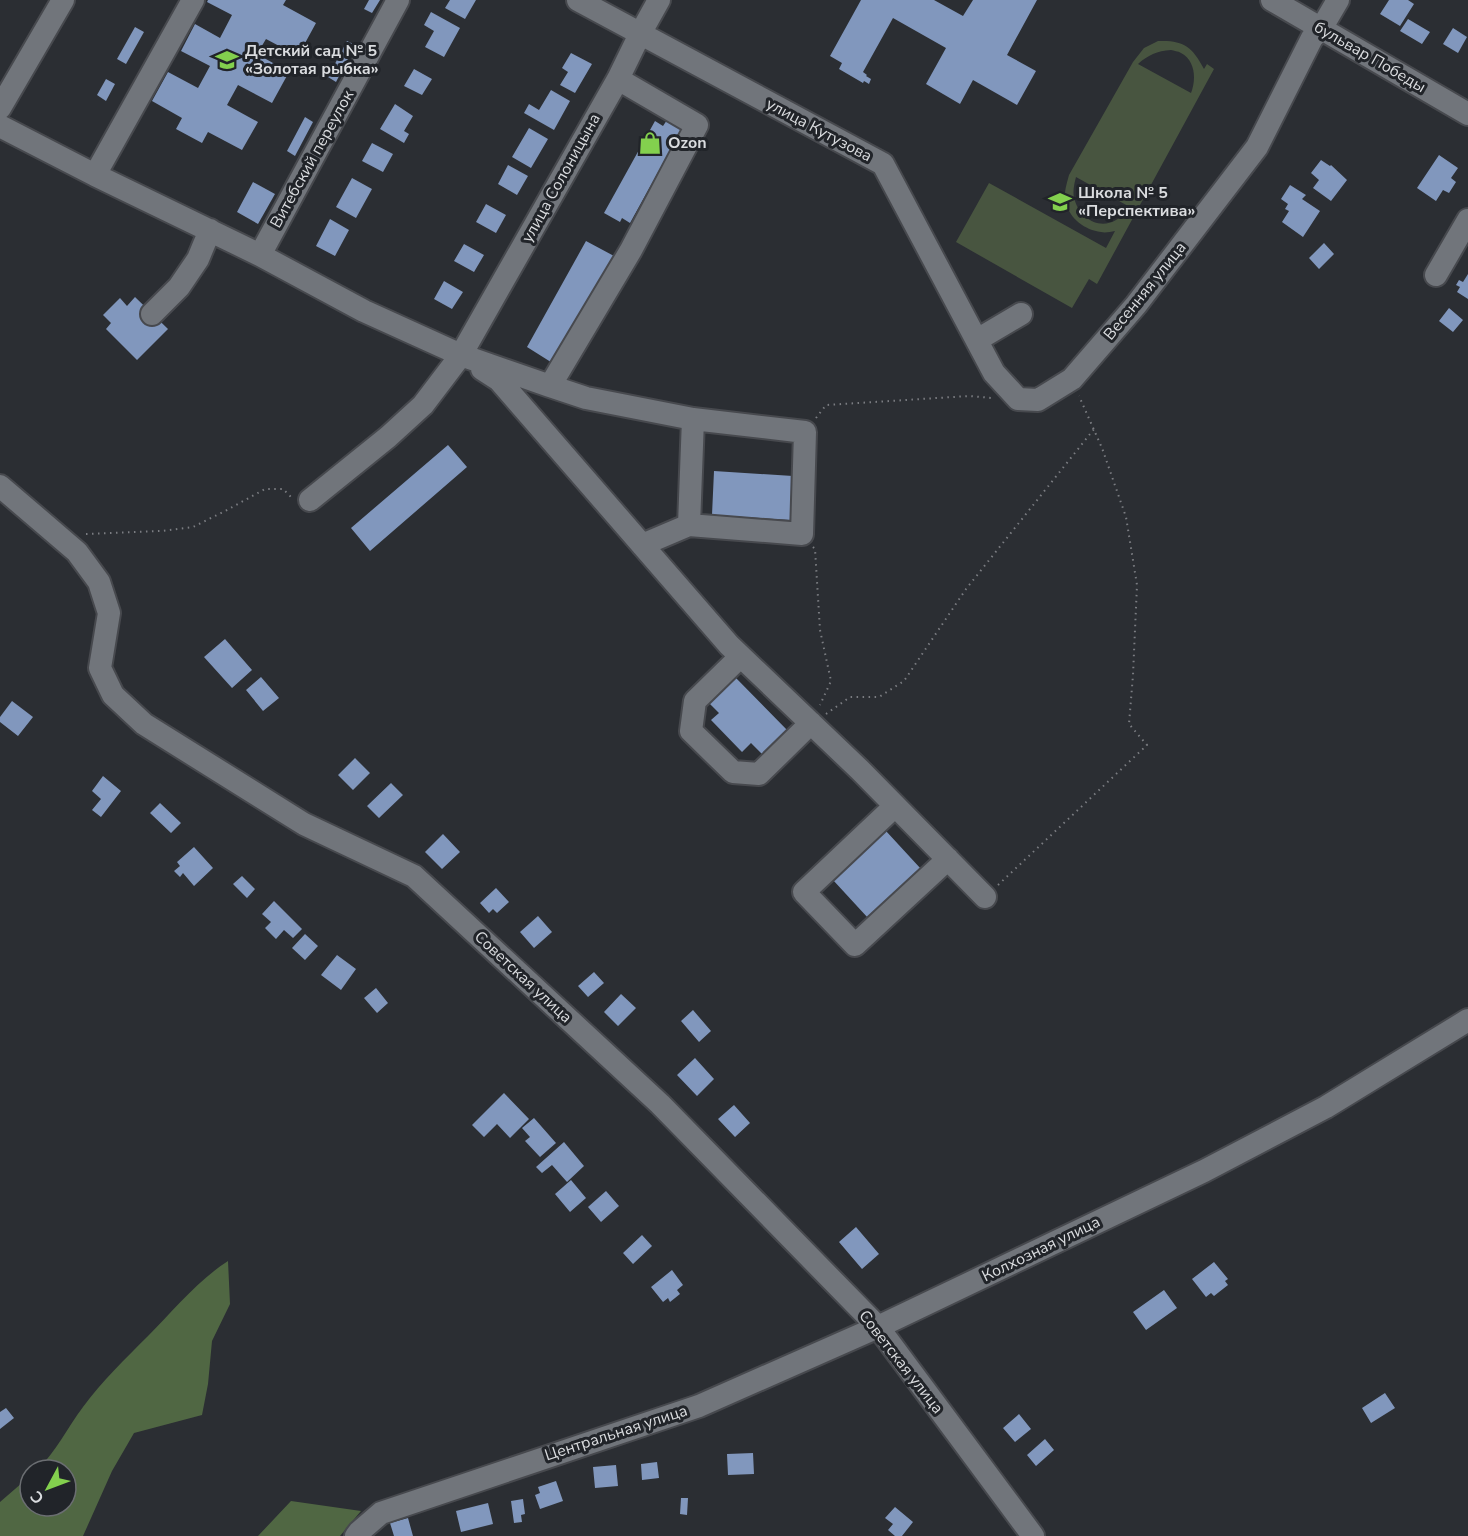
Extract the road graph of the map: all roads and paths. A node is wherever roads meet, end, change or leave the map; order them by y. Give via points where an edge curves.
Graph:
1 (63, 0) edge
2 (193, 0) edge
3 (398, 0) edge
4 (578, 0) edge
5 (659, 0) edge
6 (1272, 0) edge
7 (1338, 0) edge
8 (1321, 29) junction
9 (640, 34) junction
10 (618, 79) junction
11 (0, 108) edge
12 (1468, 114) edge
13 (0, 126) edge
14 (95, 174) junction
15 (1468, 220) edge
16 (210, 230) junction
17 (260, 255) junction
18 (1436, 275) dead end
19 (152, 314) dead end
20 (1021, 314) dead end
21 (977, 340) junction
22 (461, 355) junction
23 (1072, 379) junction
24 (550, 386) junction
25 (1018, 399) junction
26 (693, 419) junction
27 (1094, 429) junction
28 (805, 432) junction
29 (0, 486) edge
30 (310, 500) joint
31 (689, 525) junction
32 (78, 532) dead end
33 (802, 534) junction
34 (642, 545) junction
35 (740, 657) junction
36 (811, 723) junction
37 (895, 806) junction
38 (948, 859) junction
39 (985, 897) joint
40 (1468, 1020) edge
41 (878, 1328) junction
42 (356, 1536) edge
43 (1033, 1536) edge

1 - 11 street
2 - 14 street
3 - 17 street, Витебский переулок
4 - 9 street, улица Кутузова
5 - 9 street, улица Солоницына
6 - 8 street, бульвар Победы
7 - 8 street, Весенняя улица
8 - 12 street, бульвар Победы
8 - 23 street, Весенняя улица via 1312,38 1257,147 1136,305
9 - 10 street, улица Солоницына
9 - 21 street, улица Кутузова via 883,164
10 - 22 street, улица Солоницына
10 - 24 street via 698,125 631,250
13 - 14 street
14 - 16 street
15 - 18 street
16 - 17 street
16 - 19 street via 198,259 179,287
17 - 22 street via 364,311
20 - 21 street
21 - 25 street, улица Кутузова via 994,373
22 - 24 street
22 - 30 street, улица Солоницына via 423,405
22 - 34 street via 499,380
23 - 25 street, Весенняя улица via 1038,400
23 - 27 path
24 - 26 street via 586,398
25 - 28 path via 969,396 826,405
26 - 28 street
26 - 31 street
27 - 36 path via 966,589 904,681 879,697 850,698
27 - 39 path via 1126,517 1137,585 1129,724 1147,745
28 - 33 street
29 - 41 street, Советская улица via 77,552 99,582 109,613 100,668 113,695 144,724 304,824 414,876 660,1104
30 - 32 path via 296,502 283,489 265,489 193,527
31 - 33 street
31 - 34 street
33 - 36 path via 815,549 820,630 831,681
34 - 35 street
35 - 36 street
35 - 36 street via 695,701 691,731 732,772 759,774
36 - 37 street
37 - 38 street
37 - 38 street via 804,892 855,945
38 - 39 street
40 - 41 street, Колхозная улица via 1326,1107 1204,1171
41 - 42 street, Центральная улица via 699,1406 381,1513
41 - 43 street, Советская улица

